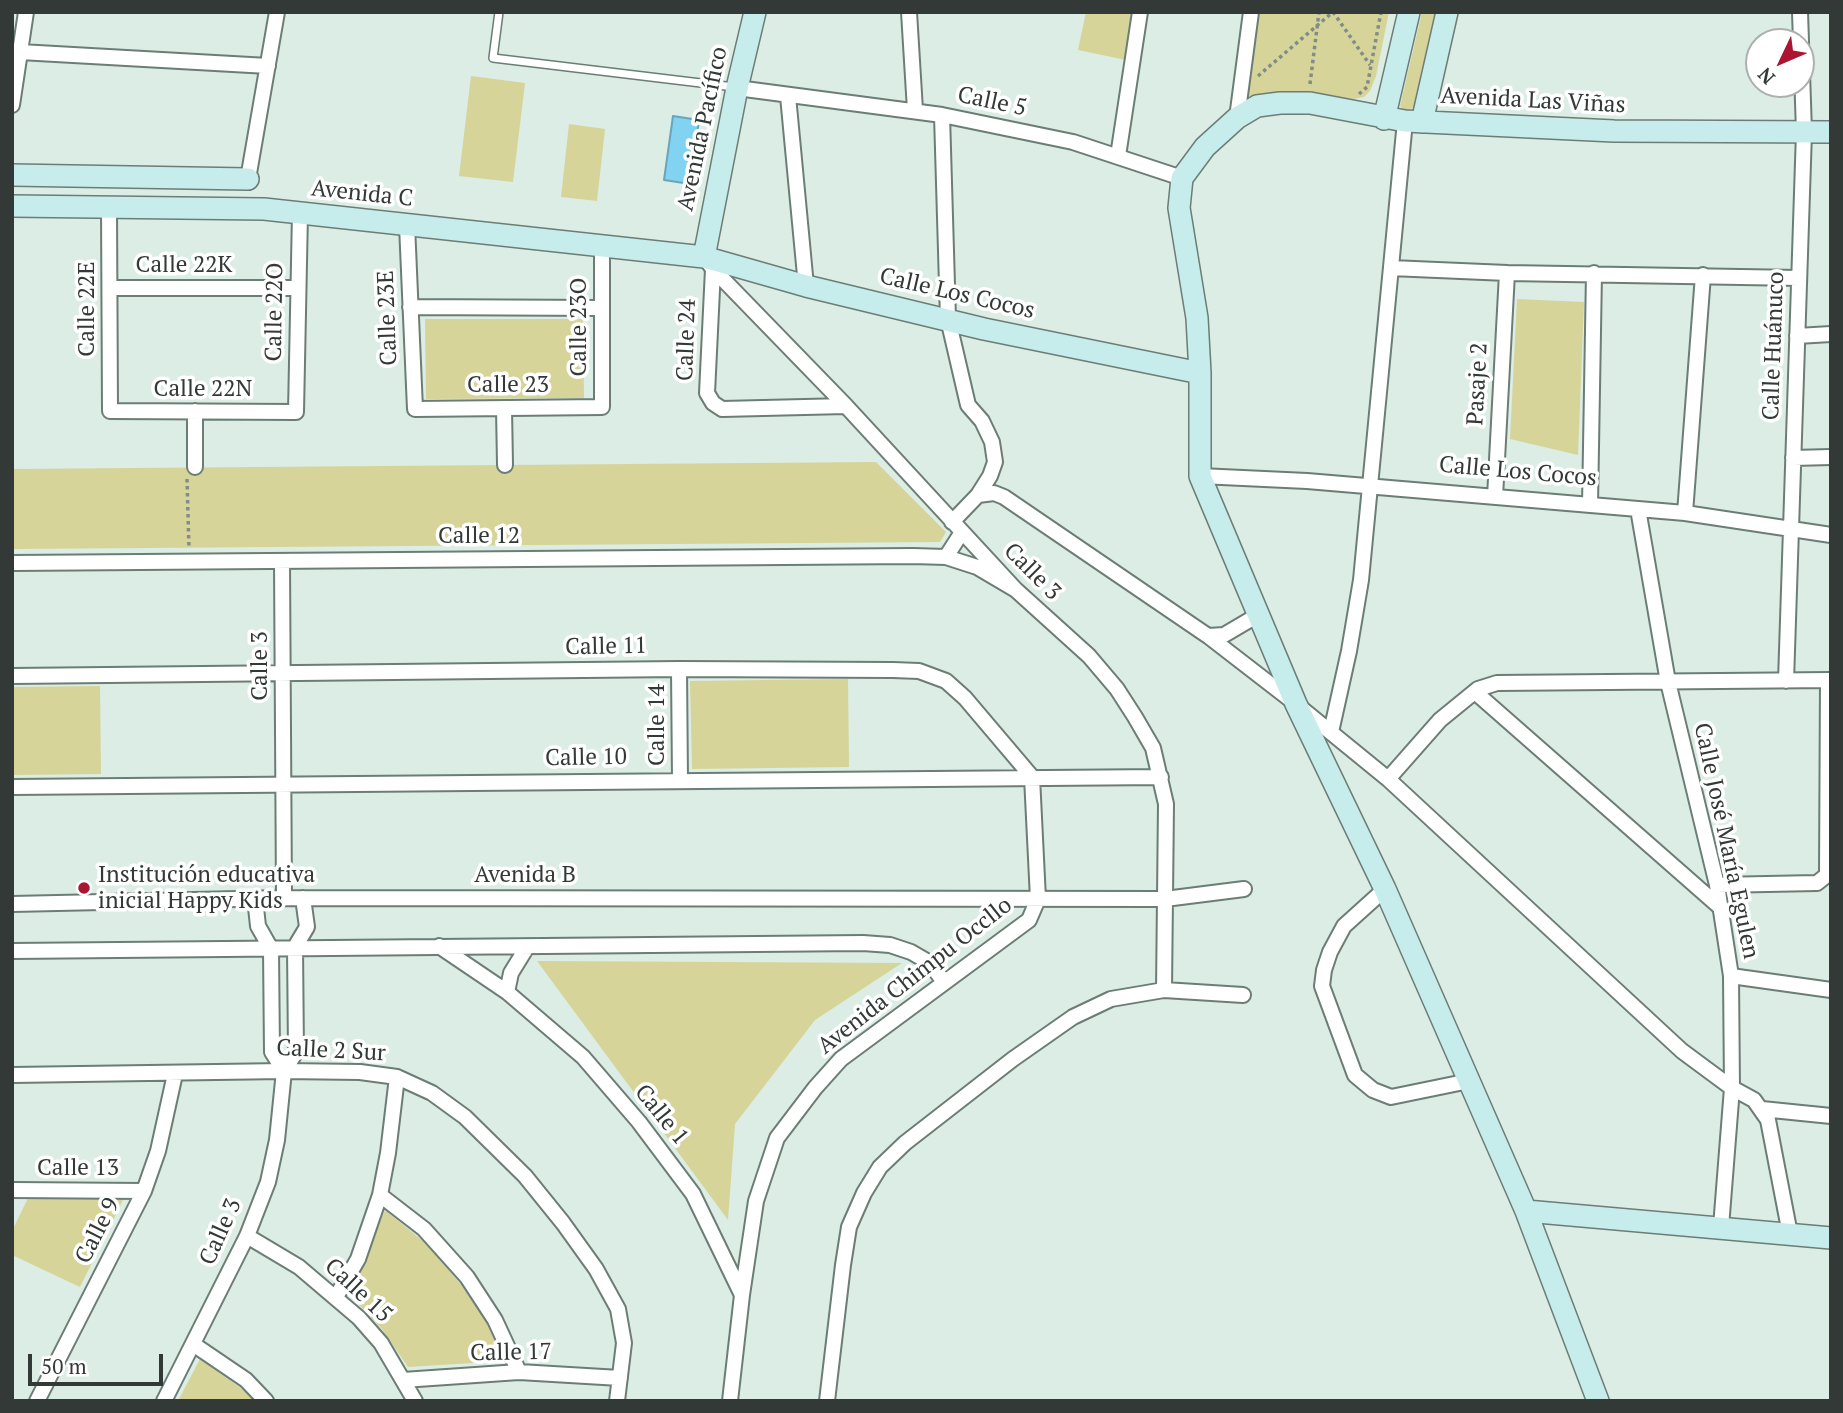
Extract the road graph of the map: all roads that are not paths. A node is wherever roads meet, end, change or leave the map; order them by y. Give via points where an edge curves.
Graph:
1 (26, 12) edge
2 (277, 12) edge
3 (499, 12) edge
4 (755, 12) edge
5 (909, 12) edge
6 (1140, 12) edge
7 (1251, 12) edge
8 (1409, 12) edge
9 (1447, 12) edge
10 (1800, 12) edge
11 (20, 52) junction
12 (268, 66) junction
13 (737, 88) junction
14 (788, 96) junction
15 (12, 105) edge
16 (915, 110) junction
17 (942, 115) junction
18 (1237, 118) junction
19 (1404, 121) junction
20 (1804, 132) junction
21 (1831, 132) edge
22 (1118, 156) junction
23 (12, 175) edge
24 (1182, 178) junction
25 (248, 179) joint
26 (12, 206) edge
27 (109, 207) junction
28 (300, 213) junction
29 (407, 225) junction
30 (603, 246) junction
31 (708, 263) junction
32 (1391, 268) junction
33 (1507, 273) junction
34 (1594, 273) junction
35 (1703, 275) junction
36 (1799, 278) junction
37 (806, 286) junction
38 (111, 288) junction
39 (298, 288) junction
40 (411, 307) junction
41 (601, 308) junction
42 (948, 318) junction
43 (1831, 334) edge
44 (1797, 337) junction
45 (1200, 373) junction
46 (846, 406) junction
47 (601, 407) joint
48 (504, 408) junction
49 (415, 409) joint
50 (110, 411) joint
51 (195, 411) junction
52 (296, 412) joint
53 (1831, 457) edge
54 (1793, 458) junction
55 (505, 465) dead end
56 (191, 467) road end
57 (1200, 476) junction
58 (1370, 486) junction
59 (978, 495) junction
60 (1495, 497) junction
61 (1590, 505) junction
62 (1638, 509) junction
63 (1685, 513) junction
64 (957, 527) junction
65 (1790, 528) junction
66 (1831, 535) edge
67 (946, 557) junction
68 (282, 561) junction
69 (12, 563) edge
70 (1016, 590) junction
71 (1258, 615) junction
72 (1208, 636) junction
73 (679, 669) junction
74 (283, 673) junction
75 (12, 676) edge
76 (1829, 680) edge
77 (1786, 681) junction
78 (1668, 682) junction
79 (1475, 692) junction
80 (1296, 704) junction
81 (1331, 732) junction
82 (1032, 777) junction
83 (1161, 777) junction
84 (1388, 779) junction
85 (680, 780) junction
86 (284, 785) junction
87 (12, 787) edge
88 (1717, 885) junction
89 (1244, 889) dead end
90 (1385, 889) junction
91 (255, 898) junction
92 (284, 898) junction
93 (303, 898) junction
94 (1038, 899) junction
95 (1165, 899) junction
96 (12, 904) edge
97 (1721, 908) junction
98 (439, 946) junction
99 (295, 947) junction
100 (527, 947) junction
101 (271, 949) junction
102 (12, 951) edge
103 (1731, 976) junction
104 (944, 982) junction
105 (1164, 990) junction
106 (1831, 990) edge
107 (508, 992) junction
108 (1243, 995) dead end
109 (284, 1071) junction
110 (175, 1074) junction
111 (12, 1075) edge
112 (397, 1077) junction
113 (1469, 1081) junction
114 (1732, 1088) junction
115 (1762, 1109) junction
116 (1831, 1116) edge
117 (16, 1190) edge
118 (144, 1191) junction
119 (380, 1195) junction
120 (12, 1204) edge
121 (1526, 1211) junction
122 (1721, 1227) junction
123 (1790, 1234) junction
124 (247, 1236) junction
125 (1831, 1238) edge
126 (742, 1295) junction
127 (336, 1297) junction
128 (193, 1344) junction
129 (519, 1373) junction
130 (620, 1378) junction
131 (403, 1380) junction
132 (37, 1401) edge
133 (164, 1401) edge
134 (266, 1401) edge
135 (415, 1401) edge
136 (617, 1401) edge
137 (730, 1401) edge
138 (827, 1401) edge
139 (1598, 1401) edge

1 - 11 street
2 - 12 street
3 - 13 lane via 493,58
4 - 13 street, Avenida Pacífico
5 - 16 street
6 - 22 street
7 - 18 street
8 - 19 street
9 - 19 street
10 - 20 street, Calle Huánuco
11 - 12 street
11 - 15 street
12 - 25 street
13 - 14 street, Calle 5
13 - 31 street, Avenida Pacífico
14 - 16 street, Calle 5
14 - 37 street
16 - 17 street, Calle 5
17 - 22 street, Calle 5
17 - 42 street
18 - 19 street, Avenida Las Viñas via 1257,106 1310,103
18 - 24 street, Avenida Las Viñas via 1205,147
19 - 20 street, Avenida Las Viñas via 1615,131
19 - 32 street
20 - 21 street, Avenida Las Viñas
20 - 36 street, Calle Huánuco
22 - 24 street, Calle 5
23 - 25 street
24 - 45 street via 1179,208 1198,318
26 - 27 street, Avenida C
27 - 28 street, Avenida C
27 - 38 street, Calle 22E
28 - 29 street, Avenida C
28 - 39 street, Calle 22O
29 - 30 street, Avenida C
29 - 40 street, Calle 23E
30 - 31 street, Avenida C
30 - 41 street, Calle 23O
31 - 37 street, Calle Los Cocos
31 - 46 street, Calle 3
31 - 46 street, Calle 24 via 707,393 713,403 722,409
32 - 33 street
32 - 58 street
33 - 34 street
33 - 60 street, Pasaje 2
34 - 35 street
34 - 61 street
35 - 36 street
35 - 63 street
36 - 44 street, Calle Huánuco
37 - 42 street, Calle Los Cocos
38 - 39 street, Calle 22K
38 - 50 street, Calle 22E
39 - 52 street, Calle 22O
40 - 41 street
40 - 49 street, Calle 23E
41 - 47 street, Calle 23O
42 - 45 street, Calle Los Cocos
42 - 59 street via 968,405 992,442 995,461
43 - 44 street
44 - 54 street, Calle Huánuco
45 - 57 street
46 - 64 street, Calle 3
47 - 48 street, Calle 23
48 - 49 street, Calle 23
48 - 55 street
50 - 51 street, Calle 22N
51 - 52 street, Calle 22N
51 - 56 street
53 - 54 street
54 - 65 street, Calle Huánuco
57 - 58 street, Calle Los Cocos
57 - 71 street
58 - 60 street, Calle Los Cocos
58 - 81 street via 1361,580
59 - 64 street
59 - 72 street via 1004,497
60 - 61 street, Calle Los Cocos
61 - 62 street, Calle Los Cocos
62 - 63 street, Calle Los Cocos
62 - 78 street, Calle José María Egulen
63 - 65 street, Calle Los Cocos
64 - 67 street
64 - 70 street, Calle 3
65 - 66 street, Calle Los Cocos
65 - 77 street, Calle Huánuco
67 - 68 street, Calle 12
67 - 70 street, Calle 12 via 977,567
68 - 69 street, Calle 12
68 - 74 street, Calle 3
70 - 83 street, Calle 3 via 1089,656 1117,689 1153,748
71 - 72 street via 1224,635
71 - 80 street
72 - 80 street
73 - 74 street, Calle 11
73 - 82 street, Calle 11 via 919,671 946,681 965,698
73 - 85 street, Calle 14
74 - 75 street, Calle 11
74 - 86 street, Calle 3
76 - 77 street
76 - 88 street via 1827,875 1817,883
77 - 78 street
78 - 79 street via 1497,683
78 - 88 street, Calle José María Egulen
79 - 84 street via 1440,720
79 - 97 street
80 - 81 street
80 - 90 street
81 - 84 street
82 - 83 street, Calle 10
82 - 85 street, Calle 10
82 - 94 street
83 - 95 street, Calle 3 via 1166,804
84 - 114 street via 1682,1051
85 - 86 street, Calle 10
86 - 87 street, Calle 10
86 - 92 street, Calle 3
88 - 97 street, Calle José María Egulen
89 - 95 street, Avenida Chimpu Occllo
90 - 113 street
90 - 113 street via 1344,926 1324,970 1322,986 1355,1075 1391,1097
91 - 92 street, Avenida B
91 - 96 street, Avenida B
91 - 101 street, Calle 3 via 258,926
92 - 93 street, Avenida B
93 - 94 street, Avenida B
93 - 99 street, Calle 3 via 307,927
94 - 95 street, Avenida Chimpu Occllo
94 - 104 street, Avenida Chimpu Occllo via 1029,920
95 - 105 street, Calle 3
97 - 103 street, Calle José María Egulen
98 - 99 street
98 - 100 street
98 - 107 street, Calle 1
99 - 101 street
99 - 109 street, Calle 3 via 296,1052
100 - 104 street via 890,945 930,963
100 - 107 street via 512,973
101 - 102 street
101 - 109 street, Calle 3 via 272,1052
103 - 106 street
103 - 114 street, Calle José María Egulen
104 - 126 street, Avenida Chimpu Occllo via 842,1059 777,1138 755,1201
105 - 108 street
105 - 138 street via 1111,999 1073,1017 926,1126 880,1167 849,1227
107 - 126 street, Calle 1 via 583,1057 639,1122 693,1194
109 - 110 street, Calle 2 Sur
109 - 112 street, Calle 2 Sur
109 - 124 street, Calle 3 via 268,1182
110 - 111 street, Calle 2 Sur
110 - 118 street, Calle 9
112 - 119 street
112 - 130 street, Calle 2 Sur via 432,1093 465,1117 525,1176 563,1223 618,1309 624,1343
113 - 121 street
114 - 115 street
114 - 122 street, Calle José María Egulen
115 - 116 street
115 - 123 street
117 - 118 street, Calle 13
117 - 120 street
118 - 132 street, Calle 9
119 - 127 street via 358,1259
119 - 129 street via 424,1228 467,1277 495,1320
121 - 122 street
121 - 139 street
122 - 123 street
123 - 125 street
124 - 127 street, Calle 15 via 299,1267
124 - 128 street, Calle 3
126 - 137 street, Avenida Chimpu Occllo
127 - 131 street, Calle 15 via 381,1343
128 - 133 street, Calle 3
128 - 134 street via 246,1380
129 - 130 street, Calle 17
129 - 131 street, Calle 17
130 - 136 street, Calle 2 Sur
131 - 135 street, Calle 15

